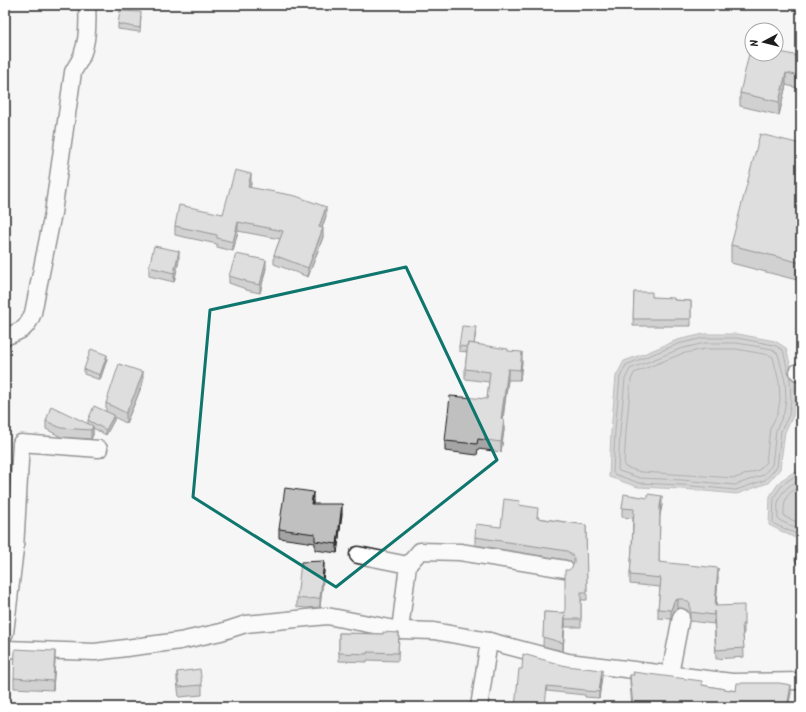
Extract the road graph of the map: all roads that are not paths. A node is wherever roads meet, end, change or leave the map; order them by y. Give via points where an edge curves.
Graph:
1 (87, 5) edge
2 (5, 337) edge
3 (99, 449) dead end
4 (358, 555) dead end
5 (408, 565) junction
6 (565, 569) edge
7 (681, 618) dead end
8 (400, 630) junction
9 (5, 633) edge
10 (489, 641) junction
11 (5, 648) edge
12 (670, 674) junction
13 (801, 681) edge
14 (479, 707) edge

1 - 2 street via 86,38 73,72 53,213 33,313 25,329
3 - 9 street via 21,442 15,550
4 - 5 street
5 - 6 street via 420,551 460,552
5 - 8 street
7 - 12 street
8 - 10 street via 434,631
8 - 11 street via 327,616 246,624 180,641 95,652
10 - 12 street via 568,662
10 - 14 street
12 - 13 street via 732,682

